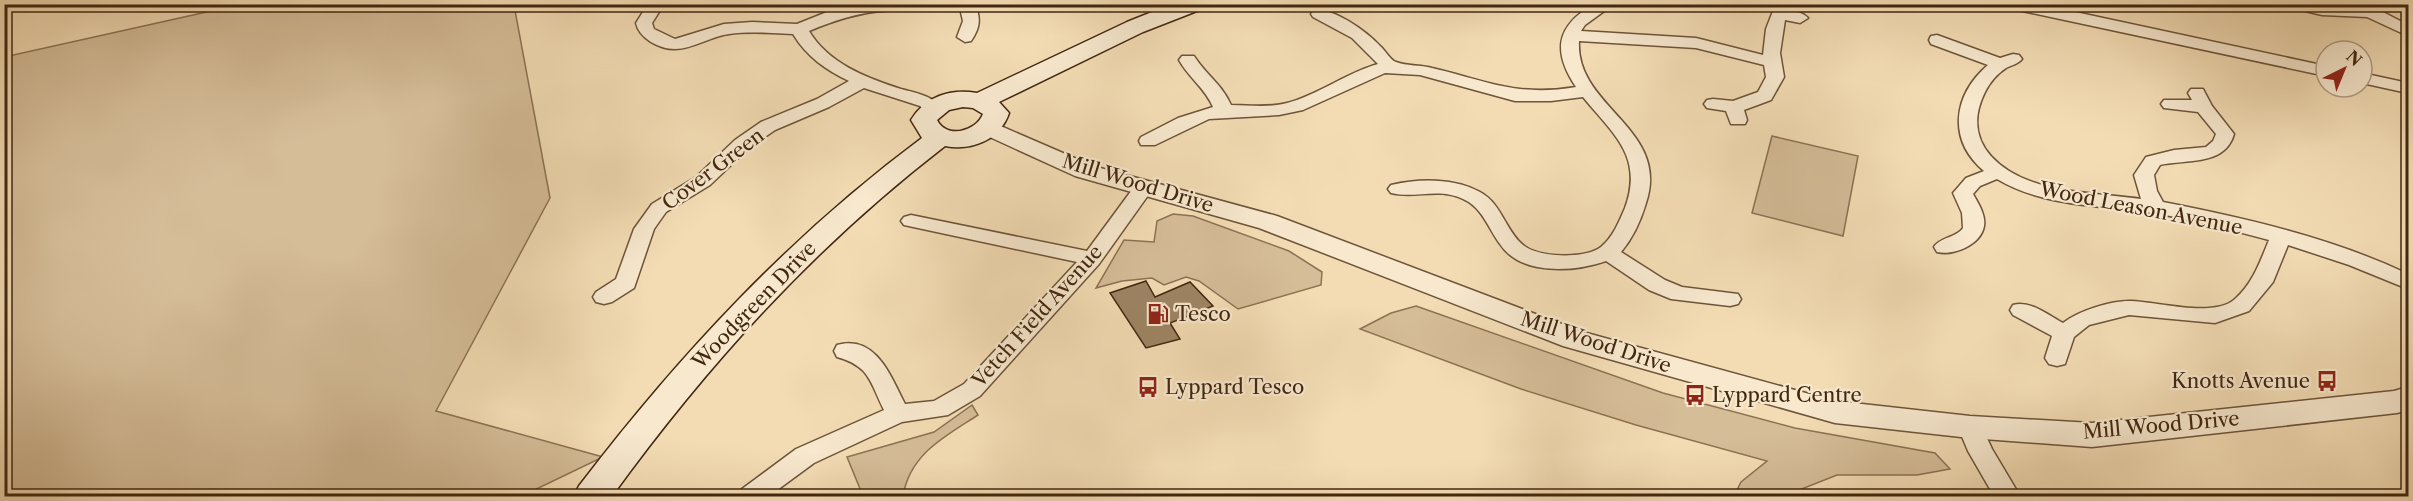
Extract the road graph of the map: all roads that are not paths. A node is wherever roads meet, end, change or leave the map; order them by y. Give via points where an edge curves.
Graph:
1 (656, 4) edge
2 (907, 4) edge
3 (967, 4) edge
4 (1194, 4) edge
5 (1606, 4) edge
6 (2013, 4) edge
7 (2294, 4) edge
8 (863, 6) edge
9 (2372, 8) edge
10 (1319, 14) dead end
11 (1800, 18) dead end
12 (799, 29) junction
13 (2409, 31) edge
14 (1571, 36) junction
15 (965, 37) dead end
16 (1936, 40) dead end
17 (1188, 60) dead end
18 (1771, 62) junction
19 (1390, 66) junction
20 (2314, 68) edge
21 (862, 81) junction
22 (2374, 81) edge
23 (2403, 87) dead end
24 (1586, 90) junction
25 (980, 101) junction
26 (1713, 104) dead end
27 (2170, 104) dead end
28 (1224, 111) junction
29 (936, 122) junction
30 (989, 128) junction
31 (1148, 141) dead end
32 (1998, 172) junction
33 (1144, 187) junction
34 (1398, 189) dead end
35 (2155, 207) junction
36 (911, 221) dead end
37 (2281, 237) junction
38 (1944, 247) dead end
39 (1608, 253) junction
40 (1092, 260) junction
41 (2409, 282) edge
42 (604, 297) dead end
43 (1731, 299) dead end
44 (2020, 310) dead end
45 (2064, 333) junction
46 (844, 351) dead end
47 (2057, 358) dead end
48 (2405, 404) edge
49 (898, 414) junction
50 (1970, 427) junction
51 (591, 496) edge
52 (751, 496) edge
53 (2007, 496) edge

1 - 12 street via 644,23 646,31 675,44 724,29
2 - 8 street
3 - 15 street via 972,14
4 - 25 main road via 1135,27
5 - 14 street via 1578,22
6 - 20 street
7 - 9 street via 2322,10
8 - 12 street
9 - 13 street
10 - 19 street via 1352,29
11 - 18 street via 1779,14
12 - 21 street via 806,45
14 - 18 street via 1696,43
14 - 24 street via 1569,50
16 - 32 street, Wood Leason Avenue via 2006,61 1985,76 1965,125 1971,147
17 - 28 street via 1215,90
18 - 26 street via 1775,77 1765,96 1736,114
19 - 24 street via 1440,73 1509,94 1549,97
19 - 28 street via 1293,107
21 - 29 street via 926,102
21 - 42 street, Cover Green via 823,104 768,126 742,144 703,181 659,208 644,229 626,283
22 - 23 street
24 - 39 street via 1620,127 1637,156 1643,179 1626,229
25 - 29 main road via 951,100
25 - 30 main road via 996,113
27 - 35 street via 2201,100 2224,134 2222,144 2211,152 2153,160 2144,175
28 - 31 street via 1200,116 1177,134
29 - 30 main road via 966,138
29 - 51 main road, Woodgreen Drive via 897,168 852,206 718,337
30 - 33 street, Mill Wood Drive via 1084,171
32 - 35 street, Wood Leason Avenue via 2037,190
32 - 38 street via 1973,182 1963,193 1975,219 1973,230 1965,240
33 - 40 street, Vetch Field Avenue
33 - 50 street, Mill Wood Drive via 1268,222 1572,339 1835,412
34 - 39 street via 1450,187 1480,200 1492,213 1504,238 1521,253 1548,262 1586,261
35 - 37 street, Wood Leason Avenue
36 - 40 street
37 - 41 street, Wood Leason Avenue via 2338,253
37 - 45 street via 2262,282 2241,306 2215,316 2129,308 2082,319
39 - 43 street via 1657,285 1679,294
40 - 49 street, Vetch Field Avenue via 972,390 939,409
44 - 45 street
45 - 47 street
46 - 49 street via 862,355 875,368
48 - 50 street, Mill Wood Drive via 2092,435
49 - 52 street, Vetch Field Avenue via 805,456
50 - 53 street

